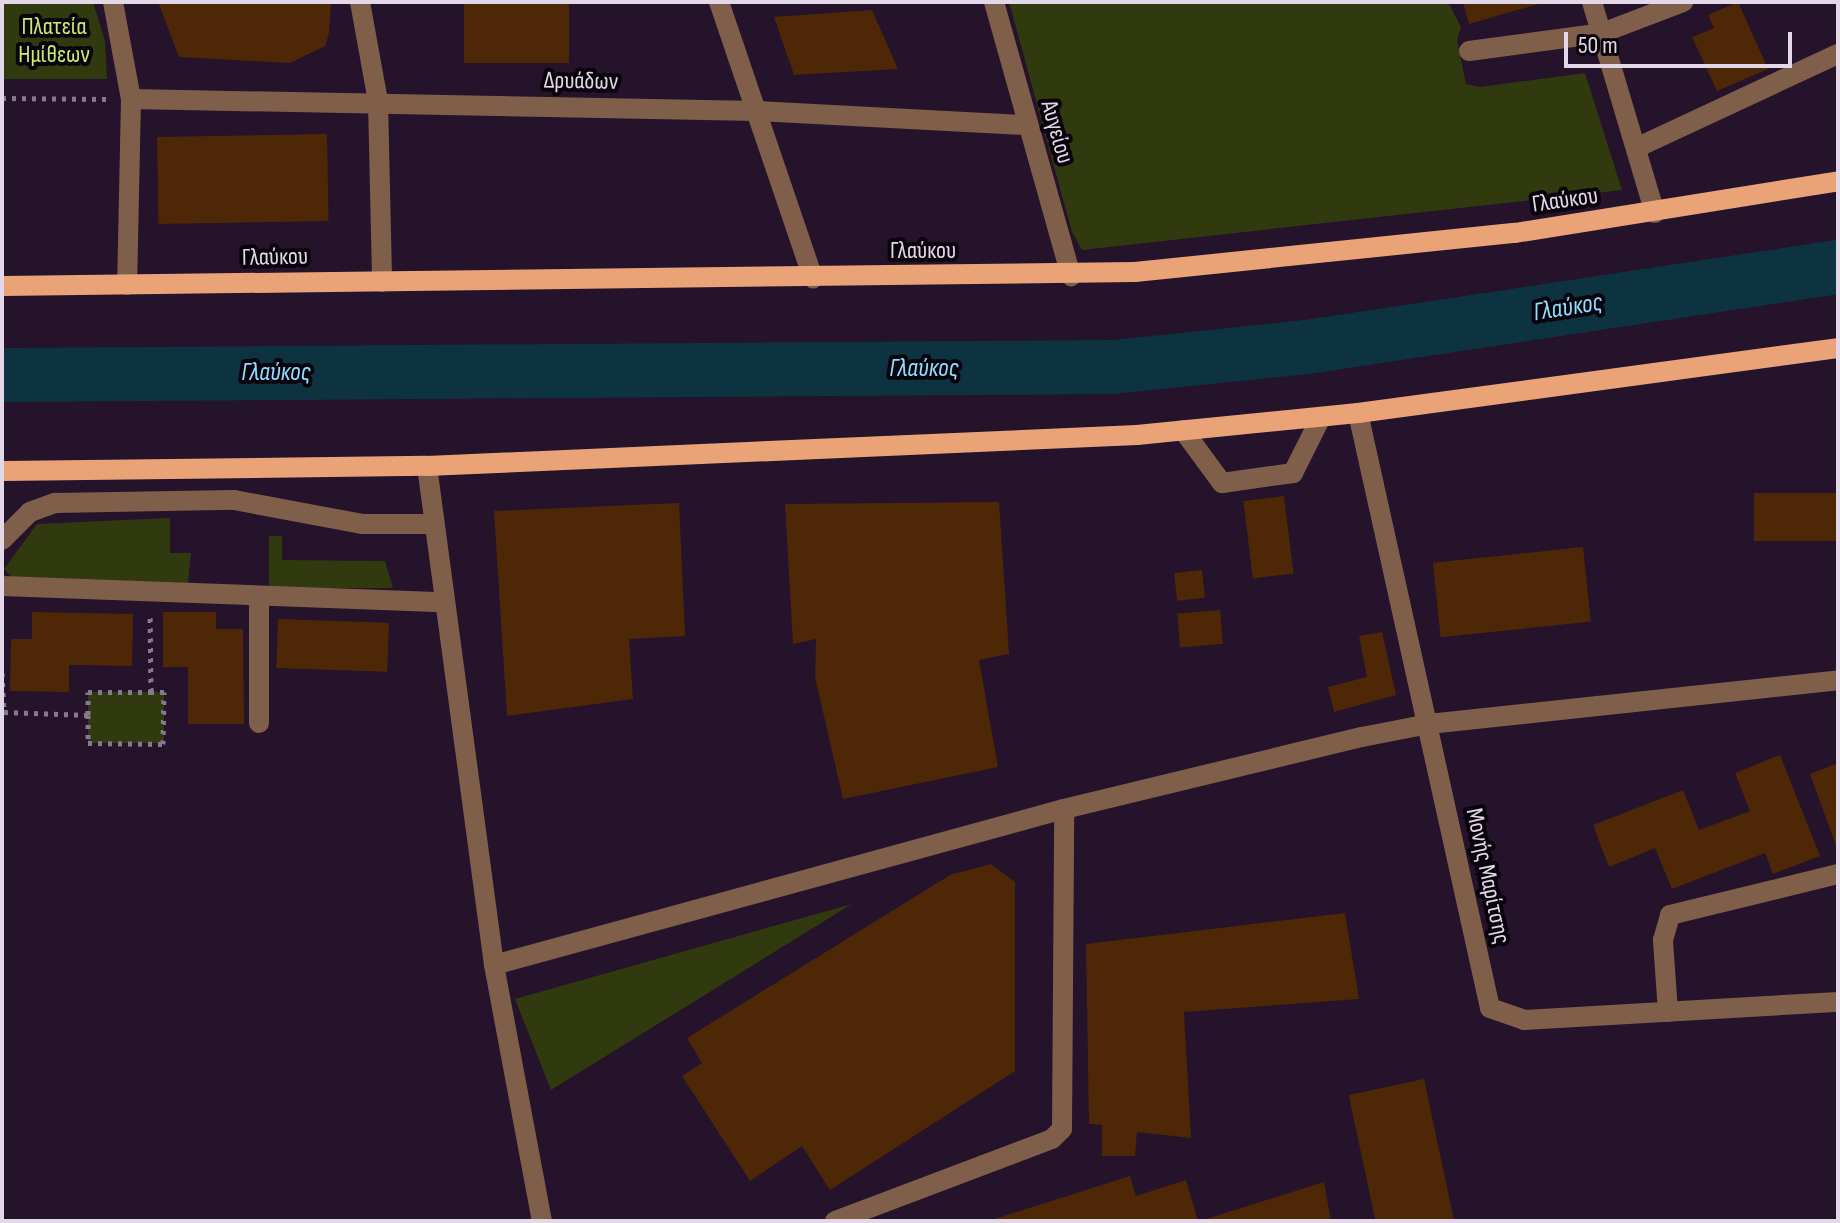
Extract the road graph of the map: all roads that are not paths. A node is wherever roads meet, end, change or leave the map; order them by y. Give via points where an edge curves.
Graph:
1 (113, 2) edge
2 (360, 2) edge
3 (719, 2) edge
4 (994, 2) edge
5 (1592, 2) edge
6 (1683, 2) edge
7 (1602, 33) junction
8 (1469, 51) dead end
9 (1838, 54) edge
10 (131, 99) junction
11 (378, 101) junction
12 (757, 111) junction
13 (1028, 125) junction
14 (1636, 148) junction
15 (1838, 181) edge
16 (1655, 213) junction
17 (1071, 276) junction
18 (813, 278) junction
19 (382, 282) junction
20 (127, 285) junction
21 (2, 286) edge
22 (1838, 348) edge
23 (1358, 413) junction
24 (1321, 417) junction
25 (1183, 430) junction
26 (427, 466) junction
27 (2, 471) edge
28 (432, 524) junction
29 (2, 540) edge
30 (2, 586) edge
31 (259, 596) junction
32 (443, 602) junction
33 (1838, 680) edge
34 (259, 723) dead end
35 (1429, 724) junction
36 (1064, 809) junction
37 (1838, 874) edge
38 (494, 965) junction
39 (1838, 1002) edge
40 (1668, 1012) junction
41 (542, 1221) edge
42 (835, 1221) edge

1 - 10 street
2 - 11 street
3 - 12 street
4 - 13 street, Αυγείου
5 - 7 street
6 - 7 street
7 - 8 street
7 - 14 street
9 - 14 street
10 - 11 street, Δρυάδων
10 - 20 street
11 - 12 street, Δρυάδων
11 - 19 street
12 - 13 street, Δρυάδων
12 - 18 street
13 - 17 street, Αυγείου
14 - 16 street
15 - 16 main road, Γλαύκου
16 - 17 main road, Γλαύκου via 1257,262
17 - 18 main road, Γλαύκου
18 - 19 main road, Γλαύκου
19 - 20 main road, Γλαύκου
20 - 21 main road, Γλαύκου
22 - 23 main road
23 - 24 main road
23 - 35 street, Μονής Μαρίτσης
24 - 25 main road
24 - 25 street via 1293,473 1222,483
25 - 26 main road
26 - 27 main road
26 - 28 street
28 - 29 street via 362,524 234,500 55,503 30,512
28 - 32 street
30 - 31 street
31 - 32 street
31 - 34 street
32 - 38 street
33 - 35 street
35 - 36 street
35 - 40 street, Μονής Μαρίτσης via 1490,1008 1524,1020
36 - 38 street
36 - 42 street via 1062,1129 1052,1139
37 - 40 street via 1670,915 1663,940
38 - 41 street
39 - 40 street, Μονής Μαρίτσης

